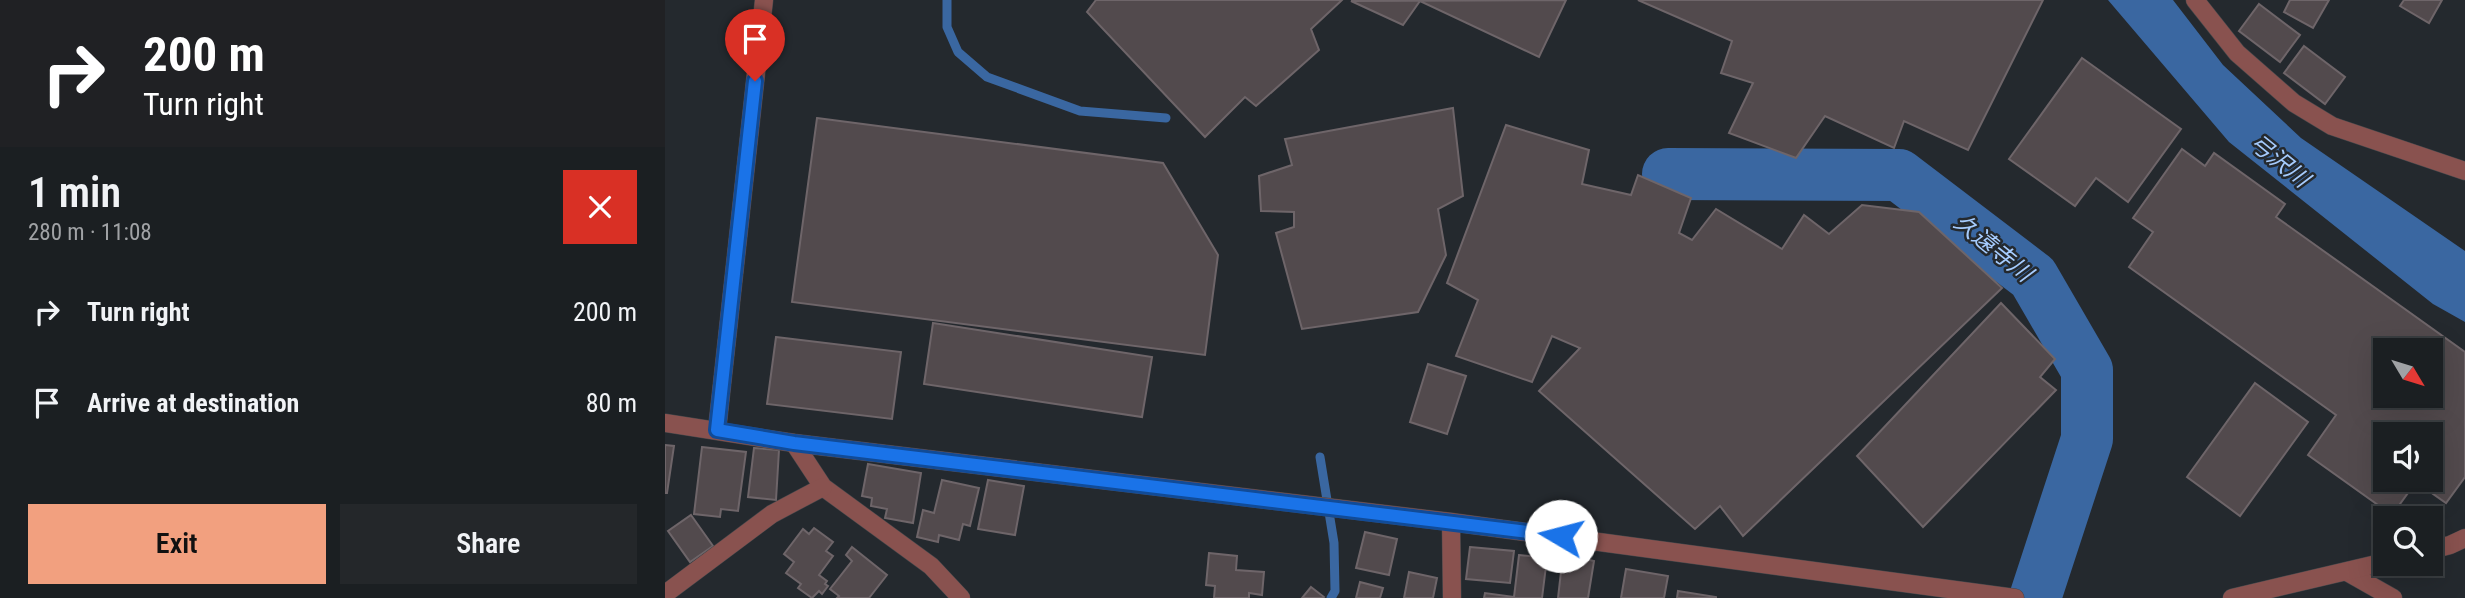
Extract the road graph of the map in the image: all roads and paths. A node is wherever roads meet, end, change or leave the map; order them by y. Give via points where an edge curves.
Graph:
1 (764, 0) edge
2 (2195, 0) edge
3 (2465, 171) edge
4 (665, 423) edge
5 (717, 430) junction
6 (794, 443) junction
7 (823, 487) junction
8 (1451, 522) junction
9 (2465, 538) edge
10 (2443, 546) edge
11 (2373, 565) edge
12 (2347, 572) junction
13 (665, 594) edge
14 (2004, 597) edge
15 (961, 598) edge
16 (1452, 598) edge
17 (2232, 598) edge
18 (2393, 598) edge

1 - 5 street
2 - 3 street via 2237,54 2294,103 2332,126
4 - 5 street
5 - 6 street
6 - 7 street
6 - 8 street
7 - 13 street via 772,514
7 - 15 street via 931,566
8 - 14 street
8 - 16 street
9 - 10 street
11 - 12 street
12 - 17 street
12 - 18 street

